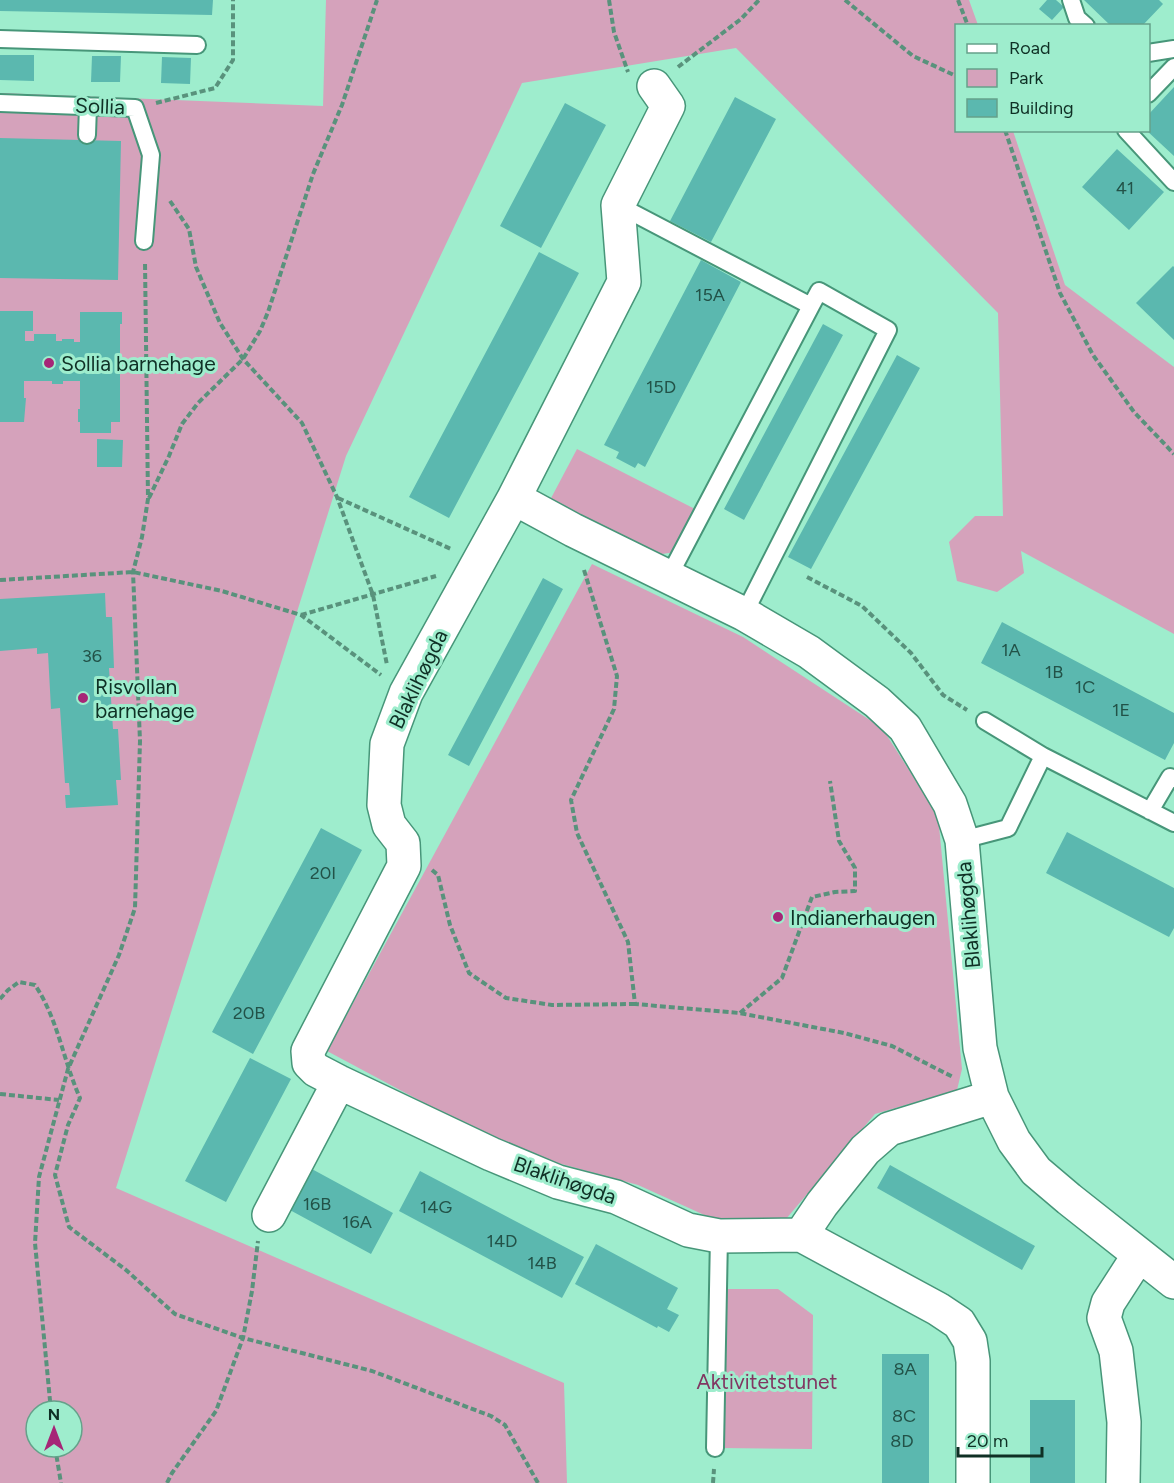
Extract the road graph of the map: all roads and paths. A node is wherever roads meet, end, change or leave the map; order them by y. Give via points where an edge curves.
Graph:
1 (233, 0) edge
2 (377, 0) edge
3 (609, 0) edge
4 (759, 0) edge
5 (845, 0) edge
6 (958, 0) edge
7 (1071, 0) edge
8 (967, 24) edge
9 (1084, 24) edge
10 (0, 39) edge
11 (197, 45) dead end
12 (1174, 49) edge
13 (1150, 53) edge
14 (1174, 67) edge
15 (955, 75) edge
16 (654, 86) junction
17 (1150, 93) edge
18 (0, 103) edge
19 (88, 106) junction
20 (135, 108) junction
21 (1006, 132) edge
22 (1128, 132) edge
23 (87, 135) dead end
24 (150, 174) junction
25 (1174, 182) edge
26 (618, 205) junction
27 (144, 242) joint
28 (811, 306) junction
29 (243, 359) junction
30 (1174, 454) edge
31 (338, 497) junction
32 (514, 498) junction
33 (148, 499) junction
34 (573, 530) junction
35 (479, 562) junction
36 (133, 572) junction
37 (807, 577) dead end
38 (668, 578) junction
39 (0, 580) edge
40 (373, 595) junction
41 (301, 615) junction
42 (744, 615) junction
43 (406, 693) junction
44 (985, 721) joint
45 (1043, 756) junction
46 (1174, 779) edge
47 (830, 781) dead end
48 (1150, 811) junction
49 (1174, 824) edge
50 (962, 840) junction
51 (403, 843) junction
52 (0, 999) edge
53 (635, 1004) junction
54 (739, 1013) junction
55 (68, 1069) junction
56 (339, 1082) junction
57 (0, 1094) edge
58 (992, 1097) junction
59 (59, 1100) junction
60 (269, 1215) joint
61 (801, 1235) junction
62 (719, 1236) junction
63 (1139, 1255) junction
64 (1174, 1282) edge
65 (243, 1338) junction
66 (50, 1399) edge
67 (715, 1448) dead end
68 (57, 1459) edge
69 (61, 1483) edge
70 (167, 1483) edge
71 (538, 1483) edge
72 (974, 1483) edge
73 (1123, 1483) edge

1 - 20 path via 233,60 215,88
2 - 29 path via 342,105 313,174 268,312
3 - 16 path via 614,32 629,76
4 - 16 path via 741,19
5 - 15 path via 913,56
6 - 8 path
7 - 9 lane via 1077,18
10 - 11 lane
12 - 13 lane
14 - 17 lane
16 - 26 street via 668,106
18 - 19 lane, Sollia
19 - 20 lane, Sollia
19 - 23 lane
20 - 24 lane, Sollia via 151,155
21 - 30 path via 1060,293 1093,354 1134,412
22 - 25 lane
24 - 27 lane, Sollia
24 - 29 path via 189,229 196,267 220,323
26 - 28 lane
26 - 32 street, Blaklihøgda via 624,282
27 - 33 path
28 - 38 lane
28 - 42 lane via 819,291 888,330
29 - 31 path via 302,423
29 - 33 path via 182,424
31 - 35 path
31 - 40 path
32 - 34 street, Blaklihøgda
32 - 35 street, Blaklihøgda
33 - 36 path
34 - 38 street, Blaklihøgda
34 - 53 path via 617,676 614,709 571,800 577,832 628,942
35 - 40 path
35 - 43 street, Blaklihøgda
36 - 39 path
36 - 41 path via 222,591
36 - 55 path via 140,741 135,908 119,955
37 - 44 path via 862,606 911,653 943,694
38 - 42 street, Blaklihøgda
40 - 41 path
40 - 43 path via 387,665
41 - 43 path
42 - 50 street, Blaklihøgda via 809,652 878,702 905,728 950,804
43 - 51 street, Blaklihøgda via 387,744 384,805 389,825
44 - 45 lane
45 - 48 lane
45 - 50 lane, Blaklihøgda via 1008,828
46 - 48 lane via 1170,777
47 - 54 path via 839,841 855,868 855,891 812,897 782,978
48 - 49 lane
50 - 58 street, Blaklihøgda via 980,1048
51 - 53 path via 438,875 450,925 470,973 478,980 506,998 552,1005
51 - 56 street, Blaklihøgda via 404,866 308,1051 309,1063
52 - 55 path via 20,982 35,985 56,1026
53 - 54 path
54 - 58 path via 892,1046
55 - 59 path
55 - 65 path via 80,1098 68,1125 55,1175 69,1227 175,1314
56 - 60 street
56 - 62 street, Blaklihøgda via 558,1182 616,1197 688,1230
57 - 59 path
58 - 61 street via 889,1129 865,1150
58 - 63 street, Blaklihøgda via 1014,1141 1036,1171
59 - 66 path via 39,1177 35,1243
60 - 65 path via 256,1245
61 - 62 street, Blaklihøgda
61 - 72 street, Blaklihøgda via 959,1323 970,1341 973,1361
62 - 67 lane
63 - 64 street, Blaklihøgda
63 - 73 street via 1108,1303 1104,1318 1116,1351 1124,1422
65 - 70 path via 216,1411
65 - 71 path via 372,1371 491,1416 505,1425
68 - 69 path

